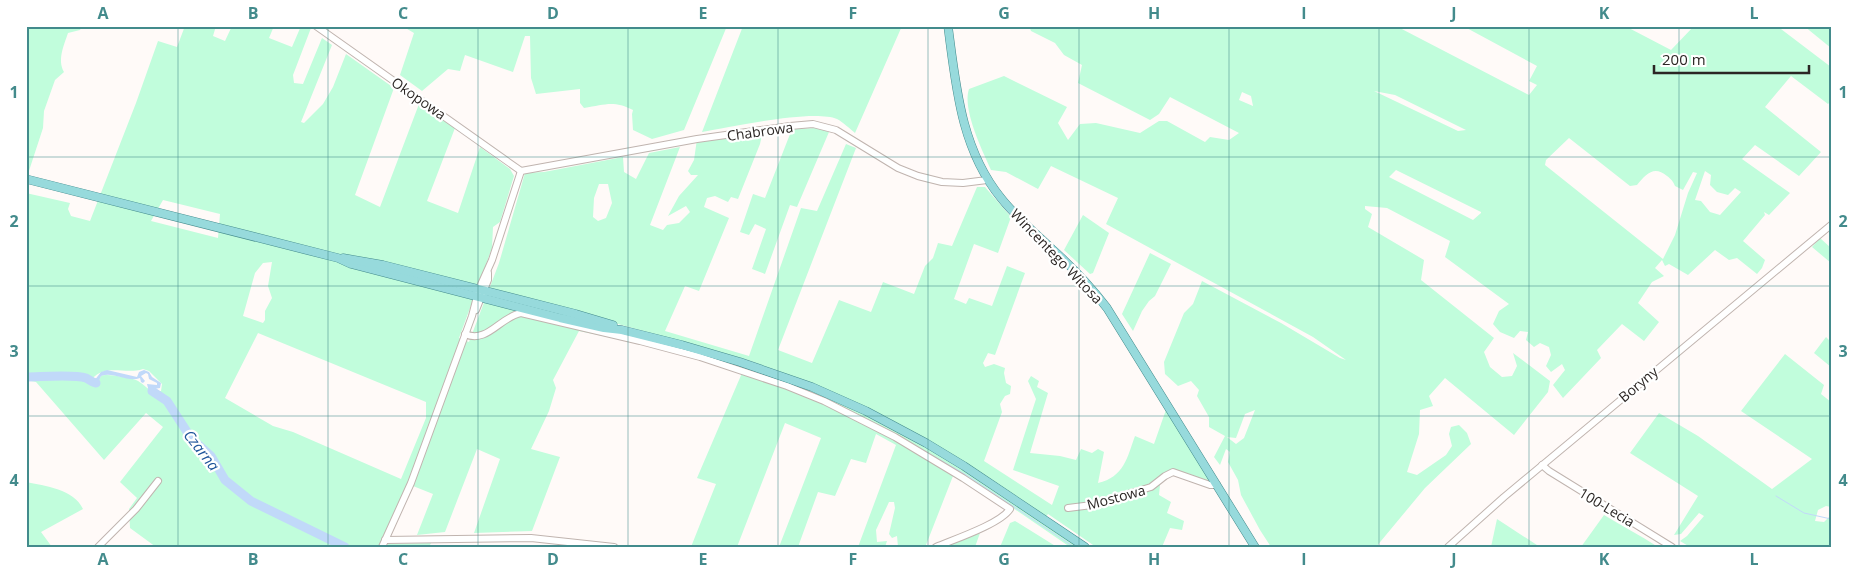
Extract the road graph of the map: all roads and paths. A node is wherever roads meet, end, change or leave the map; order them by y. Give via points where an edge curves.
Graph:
1 (316, 26) edge
2 (948, 26) edge
3 (521, 171) junction
4 (26, 179) edge
5 (988, 180) junction
6 (1831, 225) edge
7 (480, 294) junction
8 (465, 334) junction
9 (1542, 465) junction
10 (158, 481) dead end
11 (1217, 485) junction
12 (1068, 508) dead end
13 (384, 543) edge
14 (98, 547) edge
15 (614, 547) edge
16 (936, 547) edge
17 (1085, 547) edge
18 (1255, 547) edge
19 (1448, 547) edge
20 (1672, 547) edge

1 - 3 street, Okopowa
2 - 5 main road, Wincentego Witosa via 965,131
3 - 5 street, Chabrowa via 697,140 813,124 836,130 898,168 918,176 942,182
3 - 7 street via 488,280
4 - 7 main road via 338,258 383,265
5 - 11 main road, Wincentego Witosa via 1020,220 1054,250 1107,308
6 - 9 street, Boryny
7 - 8 street
7 - 17 main road via 740,362 812,387 926,443
8 - 13 street via 411,483
8 - 16 street via 481,337 510,316 521,313 640,341 742,370 824,401 895,437 1010,509 983,527
9 - 19 street, Boryny
9 - 20 street, 100-Lecia
10 - 14 street
11 - 12 street, Mostowa via 1173,472 1151,487 1092,505
11 - 18 main road, Wincentego Witosa
13 - 15 street via 531,538

